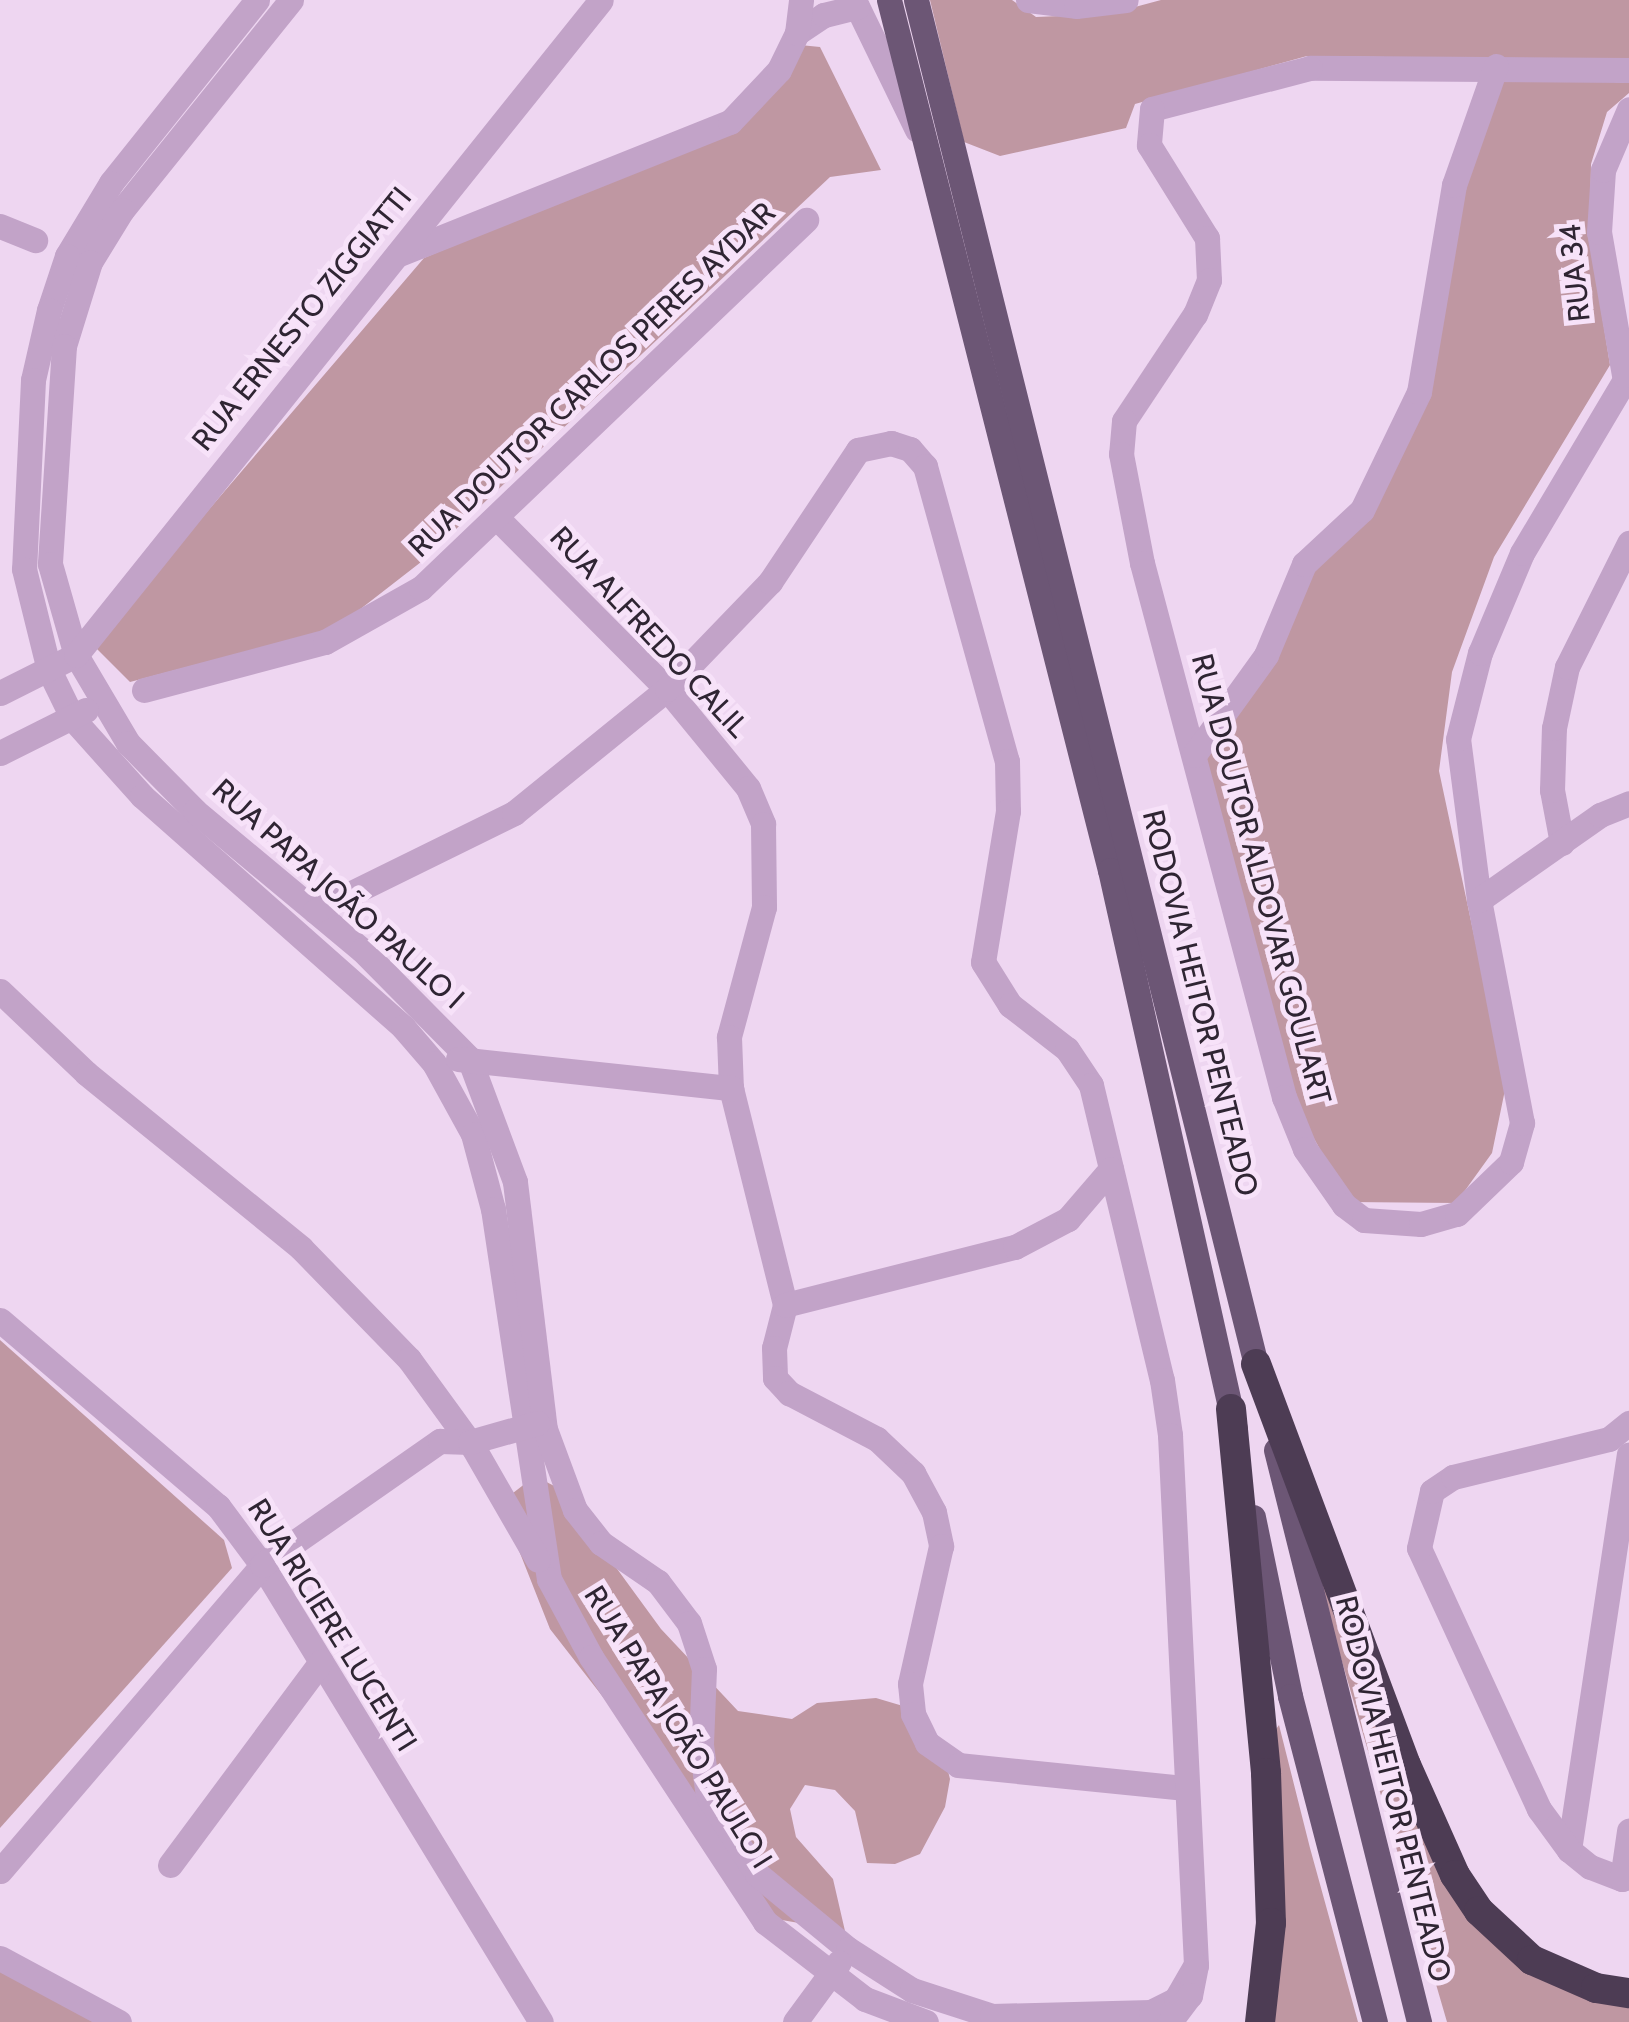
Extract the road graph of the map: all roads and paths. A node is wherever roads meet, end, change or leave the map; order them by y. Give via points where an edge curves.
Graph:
1 (257, 0) edge
2 (292, 0) edge
3 (601, 0) edge
4 (801, 0) edge
5 (889, 0) edge
6 (916, 0) edge
7 (1028, 0) edge
8 (1126, 0) edge
9 (856, 4) edge
10 (797, 33) junction
11 (1496, 66) junction
12 (1629, 70) edge
13 (1629, 109) edge
14 (931, 158) junction
15 (440, 197) junction
16 (806, 220) dead end
17 (481, 224) junction
18 (0, 226) edge
19 (35, 240) dead end
20 (393, 256) junction
21 (1626, 374) edge
22 (497, 518) junction
23 (1629, 542) edge
24 (76, 655) junction
25 (49, 670) junction
26 (667, 689) junction
27 (144, 690) dead end
28 (0, 693) edge
29 (100, 703) junction
30 (72, 718) junction
31 (0, 753) edge
32 (1194, 755) junction
33 (1629, 803) edge
34 (1562, 843) junction
35 (1479, 900) junction
36 (315, 911) junction
37 (0, 991) edge
38 (469, 1058) junction
39 (434, 1062) junction
40 (732, 1088) junction
41 (1111, 1169) junction
42 (784, 1305) junction
43 (0, 1320) edge
44 (1256, 1364) junction
45 (1231, 1408) junction
46 (532, 1424) junction
47 (1629, 1424) edge
48 (470, 1442) junction
49 (1629, 1455) edge
50 (262, 1565) junction
51 (550, 1580) junction
52 (321, 1662) junction
53 (1186, 1788) junction
54 (1629, 1831) edge
55 (1569, 1850) junction
56 (170, 1864) dead end
57 (0, 1871) edge
58 (1626, 1879) edge
59 (848, 1949) junction
60 (0, 1958) edge
61 (1196, 1966) junction
62 (830, 1975) junction
63 (1629, 1994) edge
64 (120, 2022) edge
65 (540, 2022) edge
66 (794, 2022) edge
67 (926, 2022) edge
68 (1170, 2022) edge
69 (1260, 2022) edge
70 (1375, 2022) edge
71 (1419, 2022) edge

1 - 25 street, RUA PAPA JOÃO PAULO I via 110,184 67,256 49,310 33,380 24,570
2 - 24 street, RUA PAPA JOÃO PAULO I via 122,210 90,262 64,346 50,564
3 - 15 street, RUA ERNESTO ZIGGIATTI
4 - 10 street
5 - 14 main road, RODOVIA HEITOR PENTEADO
6 - 44 main road, RODOVIA HEITOR PENTEADO
7 - 8 street via 1076,6
9 - 10 street
9 - 14 street
10 - 17 street via 779,70 730,122
11 - 12 street
11 - 32 street via 1454,184 1419,392 1362,510 1304,564 1266,655
11 - 32 street, RUA DOUTOR ALDOVAR GOULART via 1310,68 1152,109 1149,145 1207,238 1209,280 1195,314 1124,420 1120,454
13 - 21 street, RUA 34 via 1603,170 1599,232
14 - 45 main road, RODOVIA HEITOR PENTEADO via 1110,870
15 - 17 street
15 - 20 street, RUA ERNESTO ZIGGIATTI
16 - 22 street, RUA DOUTOR CARLOS PERES AYDAR
17 - 20 street
18 - 19 street
20 - 24 street, RUA ERNESTO ZIGGIATTI
21 - 35 street, RUA DOUTOR ALDOVAR GOULART via 1522,553 1480,652 1458,739
22 - 26 street, RUA ALFREDO CALIL
22 - 27 street, RUA DOUTOR CARLOS PERES AYDAR via 421,588 325,642
23 - 34 street via 1568,667 1560,698 1552,790
24 - 25 street, RUA ERNESTO ZIGGIATTI
24 - 29 street, RUA PAPA JOÃO PAULO I
25 - 28 street, RUA ERNESTO ZIGGIATTI
25 - 30 street, RUA PAPA JOÃO PAULO I
26 - 36 street via 514,813
26 - 40 street, RUA ALFREDO CALIL via 748,788 762,824 764,907 728,1037
26 - 41 street via 770,582 858,450 874,443 910,449 926,466 1006,760 1008,810 983,962 1010,1004 1066,1049 1091,1085
29 - 30 street
29 - 36 street, RUA PAPA JOÃO PAULO I via 195,811
30 - 31 street
30 - 39 street, RUA PAPA JOÃO PAULO I via 142,796
32 - 35 street, RUA DOUTOR ALDOVAR GOULART via 1284,1098 1304,1149 1344,1205 1364,1220 1420,1224 1457,1214 1511,1162 1522,1123
33 - 34 street
34 - 35 street
36 - 38 street, RUA PAPA JOÃO PAULO I
37 - 48 street via 86,1072 301,1248 409,1360
38 - 39 street
38 - 40 street
38 - 46 street, RUA PAPA JOÃO PAULO I via 515,1182
39 - 46 street, RUA PAPA JOÃO PAULO I via 473,1134
40 - 42 street, RUA ALFREDO CALIL
41 - 42 street via 1068,1219 1016,1247
41 - 53 street via 1170,1434
42 - 53 street, RUA ALFREDO CALIL via 774,1348 776,1378 789,1394 877,1439 913,1473 934,1512 942,1546 910,1684 912,1714 927,1743 958,1764
43 - 50 street, RUA RICIERE LUCENTI via 218,1506
44 - 63 highway via 1406,1765 1456,1875 1479,1912 1532,1960 1596,1988
44 - 71 main road, RODOVIA HEITOR PENTEADO
45 - 69 highway via 1266,1773 1272,1923
45 - 70 main road, RODOVIA HEITOR PENTEADO via 1290,1696
46 - 48 street
46 - 51 street, RUA PAPA JOÃO PAULO I
46 - 59 street, RUA PAPA JOÃO PAULO I via 575,1510 601,1543 658,1582 689,1624 704,1669 708,1797 727,1833 785,1901
47 - 55 street via 1608,1439 1453,1477 1432,1491 1422,1513 1419,1548 1516,1766
48 - 50 street via 440,1441
48 - 51 street
49 - 55 street
50 - 52 street, RUA RICIERE LUCENTI
50 - 57 street
51 - 62 street, RUA PAPA JOÃO PAULO I via 590,1657 741,1892 765,1922
52 - 56 street
52 - 65 street, RUA RICIERE LUCENTI
53 - 61 street
54 - 58 street
55 - 58 street via 1590,1868
59 - 61 street, RUA PAPA JOÃO PAULO I via 912,1990 959,2009 1024,2018 1152,2012 1176,1999
59 - 62 street
60 - 64 street
61 - 68 street via 1190,1995
62 - 66 street
62 - 67 street, RUA PAPA JOÃO PAULO I via 866,1999

